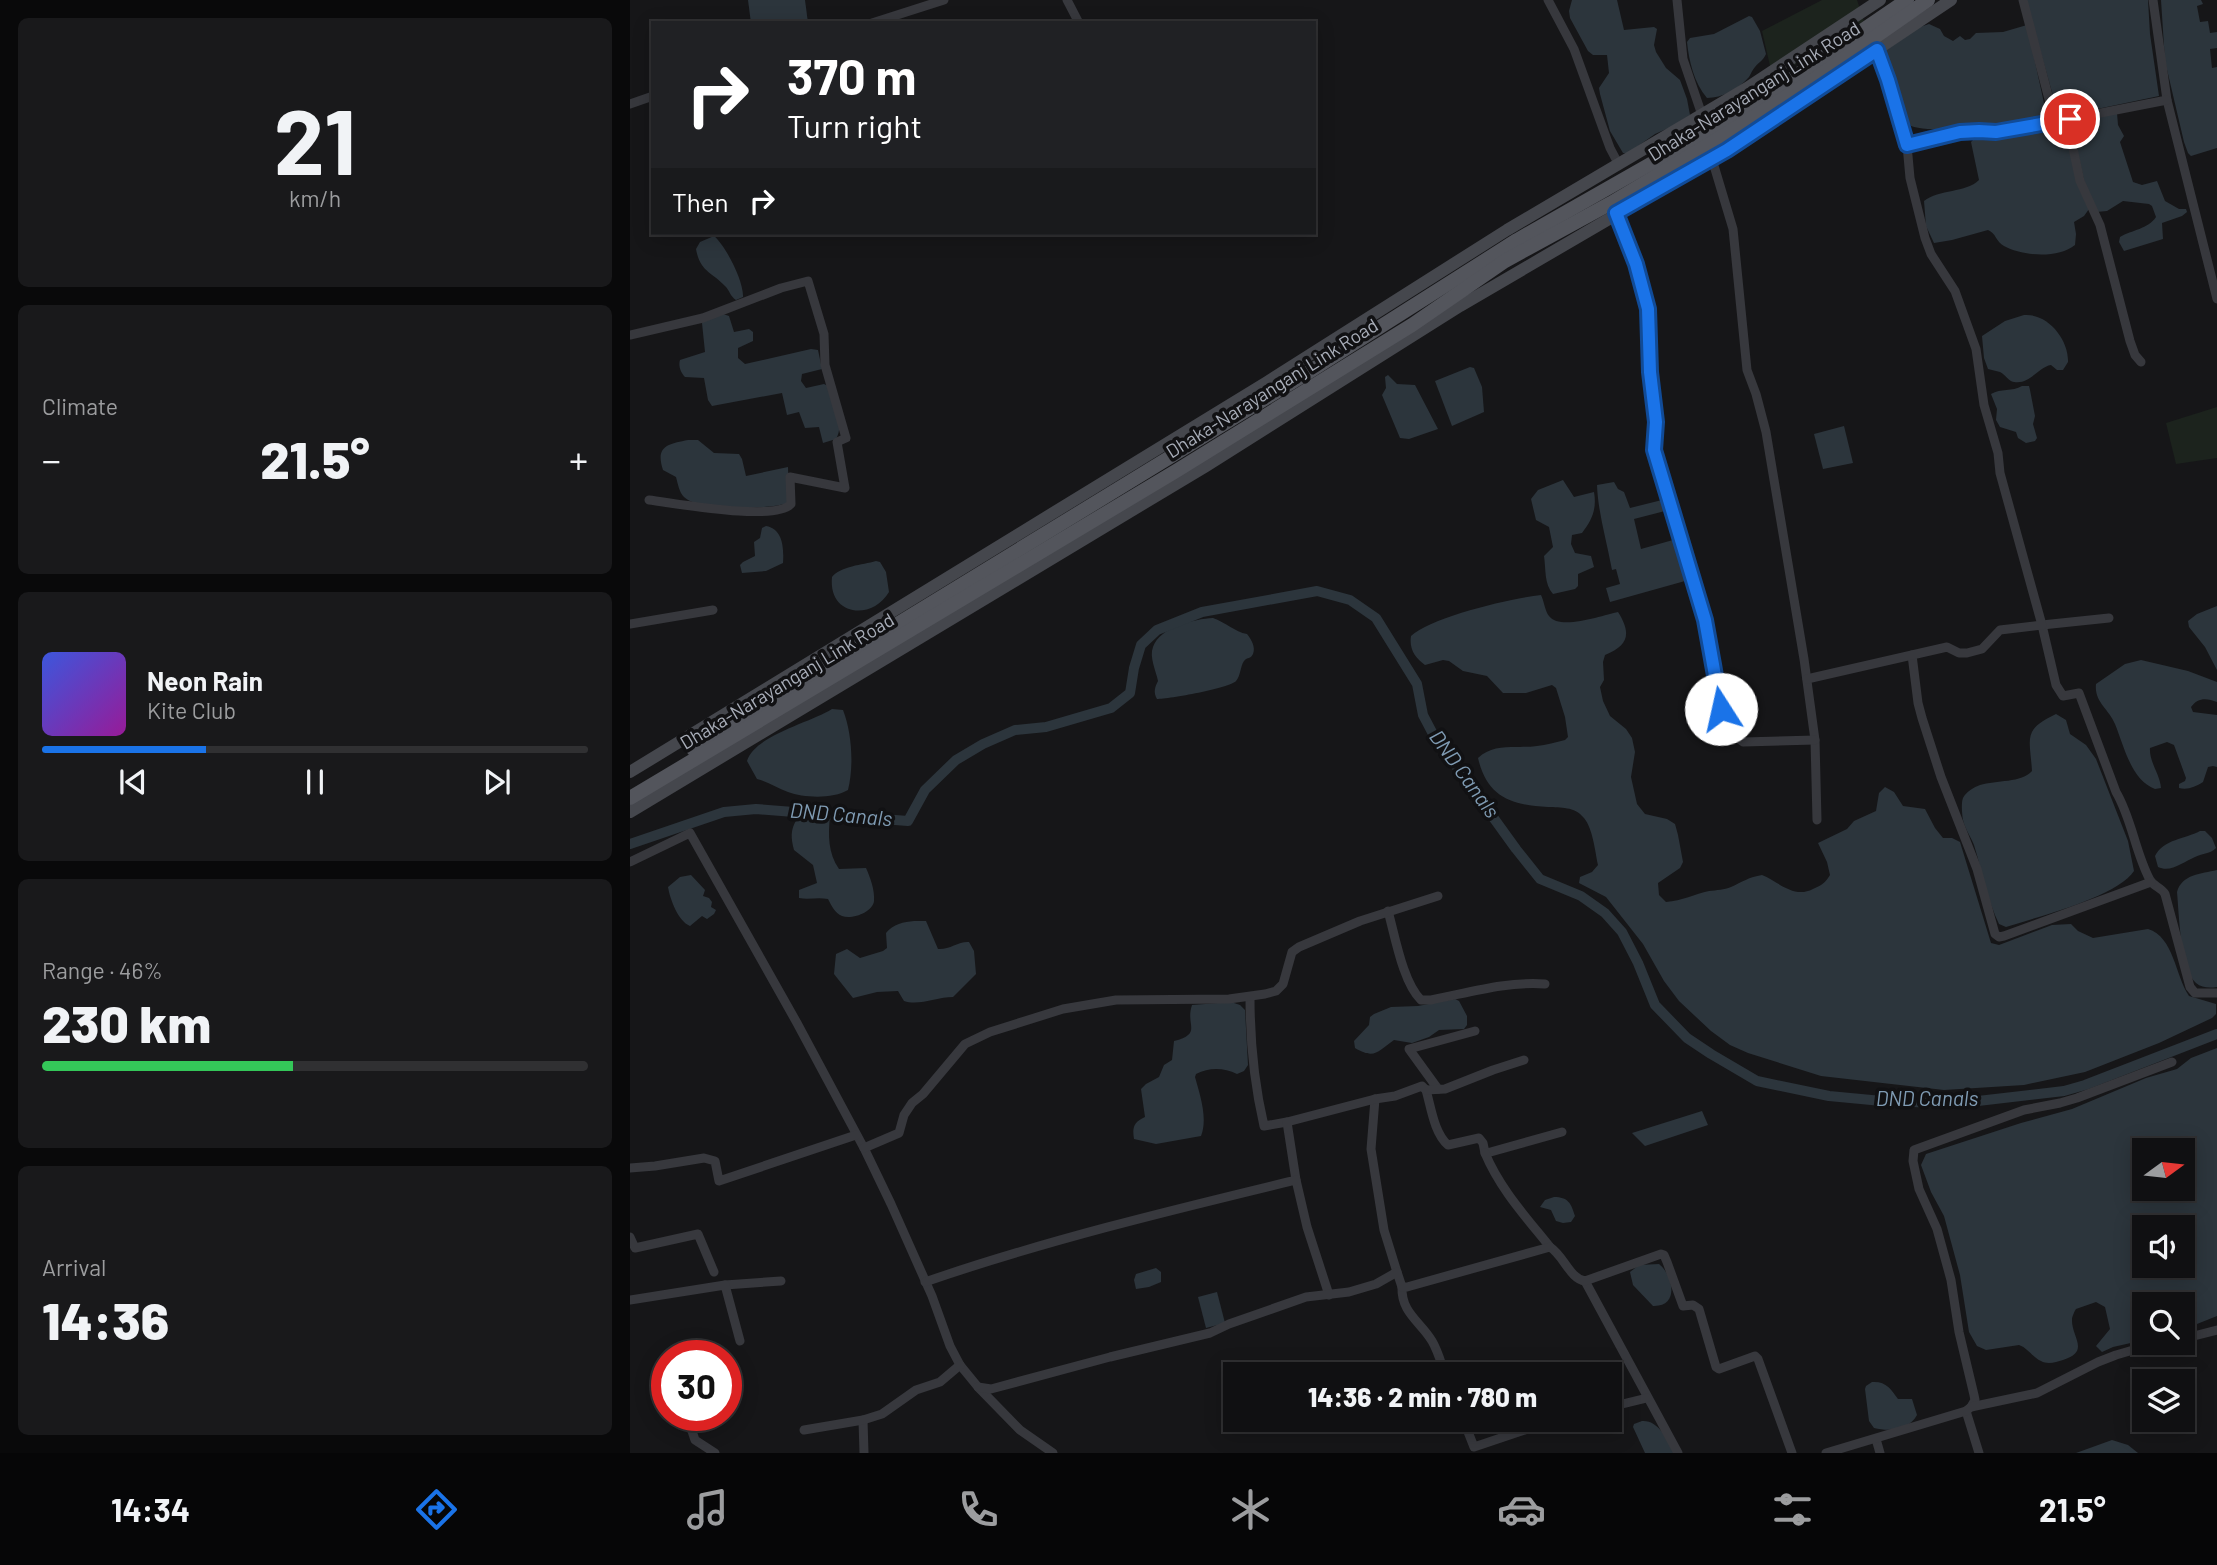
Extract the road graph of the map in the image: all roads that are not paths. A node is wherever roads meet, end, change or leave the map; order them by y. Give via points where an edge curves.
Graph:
1 (944, 0) edge
2 (1067, 0) edge
3 (1548, 0) edge
4 (1677, 0) edge
5 (1880, 0) edge
6 (1907, 0) edge
7 (1928, 0) edge
8 (1951, 0) edge
9 (2023, 0) edge
10 (2153, 0) edge
11 (1862, 5) edge
12 (878, 21) edge
13 (1078, 21) edge
14 (1877, 50) junction
15 (651, 97) edge
16 (2167, 100) junction
17 (630, 104) edge
18 (1702, 115) junction
19 (2067, 120) junction
20 (2054, 122) junction
21 (1907, 145) junction
22 (1712, 159) junction
23 (1619, 165) junction
24 (1616, 213) junction
25 (2217, 299) edge
26 (1457, 301) junction
27 (1358, 333) junction
28 (630, 335) edge
29 (2141, 362) dead end
30 (649, 500) dead end
31 (713, 610) dead end
32 (2109, 618) dead end
33 (630, 624) edge
34 (2042, 625) junction
35 (884, 638) junction
36 (1912, 655) junction
37 (848, 659) junction
38 (1807, 679) junction
39 (1815, 740) junction
40 (630, 772) edge
41 (630, 787) edge
42 (630, 798) edge
43 (630, 812) edge
44 (1817, 820) dead end
45 (630, 862) edge
46 (2151, 882) junction
47 (1438, 896) dead end
48 (1388, 911) junction
49 (1545, 984) dead end
50 (2217, 993) edge
51 (1250, 998) junction
52 (1475, 1031) dead end
53 (1524, 1060) dead end
54 (2172, 1062) dead end
55 (1438, 1089) junction
56 (1426, 1090) junction
57 (1375, 1099) junction
58 (1287, 1122) junction
59 (1562, 1132) dead end
60 (856, 1135) junction
61 (864, 1148) junction
62 (1485, 1153) junction
63 (630, 1168) edge
64 (1296, 1180) junction
65 (630, 1237) edge
66 (1550, 1247) junction
67 (714, 1272) dead end
68 (1396, 1272) junction
69 (781, 1281) dead end
70 (1586, 1281) junction
71 (925, 1282) junction
72 (725, 1285) junction
73 (1402, 1287) junction
74 (1329, 1295) junction
75 (630, 1300) edge
76 (2217, 1330) edge
77 (2195, 1336) edge
78 (740, 1340) edge
79 (2132, 1350) edge
80 (1440, 1362) edge
81 (960, 1365) junction
82 (978, 1387) junction
83 (1647, 1398) junction
84 (1622, 1404) edge
85 (1968, 1409) junction
86 (863, 1420) junction
87 (804, 1430) dead end
88 (692, 1431) edge
89 (1468, 1432) edge
90 (1518, 1432) edge
91 (1876, 1439) junction
92 (715, 1453) edge
93 (864, 1453) edge
94 (1053, 1453) edge
95 (1678, 1453) edge
96 (1792, 1453) edge
97 (1826, 1453) edge
98 (1880, 1453) edge
99 (1979, 1453) edge

1 - 12 street
2 - 13 street
3 - 23 street via 1574,49
4 - 18 street via 1683,59
5 - 11 street
6 - 27 main road, Dhaka-Narayanganj Link Road via 1712,130
7 - 26 main road, Dhaka-Narayanganj Link Road via 1750,120 1505,261
8 - 14 street
9 - 20 street
10 - 16 street
11 - 18 street
14 - 21 street
14 - 22 street
15 - 17 street
16 - 19 street
16 - 25 street
18 - 23 street
19 - 20 street
19 - 29 street via 2080,181 2100,225 2130,341
20 - 21 street via 1996,132 1960,132
21 - 34 street via 1925,238 1955,291 1976,349 2000,473
22 - 24 street
22 - 38 street via 1733,229 1747,370 1766,432
23 - 27 street via 1507,230
24 - 26 street
24 - 39 street via 1648,309 1654,450 1705,620 1721,709 1735,718 1743,742
26 - 35 main road, Dhaka-Narayanganj Link Road via 1116,513
27 - 35 main road, Dhaka-Narayanganj Link Road via 1096,494
28 - 30 street via 703,318 808,281 846,438 837,442 845,488 790,477 791,504 784,509 736,512
31 - 33 street
32 - 34 street
34 - 36 street via 2000,631 1982,649 1967,653 1947,647
34 - 46 street via 2060,694 2079,693
35 - 37 main road, Dhaka-Narayanganj Link Road
35 - 40 street
35 - 43 street
36 - 38 street
36 - 46 street via 1922,718 1977,869 1995,934 2004,936
37 - 41 main road, Dhaka-Narayanganj Link Road
37 - 42 main road, Dhaka-Narayanganj Link Road
38 - 39 street
39 - 44 street
45 - 60 street via 690,833
46 - 50 street via 2165,894 2190,988 2195,993
47 - 48 street
48 - 49 street via 1407,975 1421,1000
48 - 51 street via 1299,947 1292,952 1283,984 1276,991
51 - 58 street via 1250,1042 1264,1126
51 - 61 street via 1116,1000 1063,1009 999,1029 965,1044 912,1103 899,1133
52 - 55 street via 1409,1049
53 - 55 street
54 - 85 street via 1914,1150 1919,1189 1937,1229 1951,1280 1975,1395
55 - 56 street
56 - 57 street via 1422,1086
56 - 62 street via 1443,1141 1448,1145 1479,1138
57 - 58 street
57 - 68 street via 1371,1149
58 - 64 street
59 - 62 street
60 - 61 street
60 - 63 street via 719,1181 715,1161 704,1158
61 - 71 street
62 - 66 street via 1507,1193
64 - 71 street via 1077,1235
64 - 74 street
65 - 67 street via 635,1248 698,1234
66 - 70 street via 1576,1278
66 - 73 street
68 - 73 street
68 - 74 street via 1376,1284
69 - 72 street
70 - 83 street
70 - 96 street via 1664,1255 1683,1306 1699,1309 1716,1367 1755,1356 1758,1359
71 - 81 street
72 - 75 street
72 - 78 street
73 - 80 street via 1409,1315 1433,1342
74 - 82 street via 1306,1297 1210,1334 991,1389
76 - 77 street
79 - 85 street via 2037,1393
81 - 82 street
81 - 86 street via 940,1382
82 - 94 street via 1020,1430
83 - 84 street
83 - 95 street
85 - 91 street
85 - 99 street
86 - 87 street
86 - 93 street
88 - 92 street via 695,1440
89 - 90 street via 1474,1447
91 - 97 street
91 - 98 street

